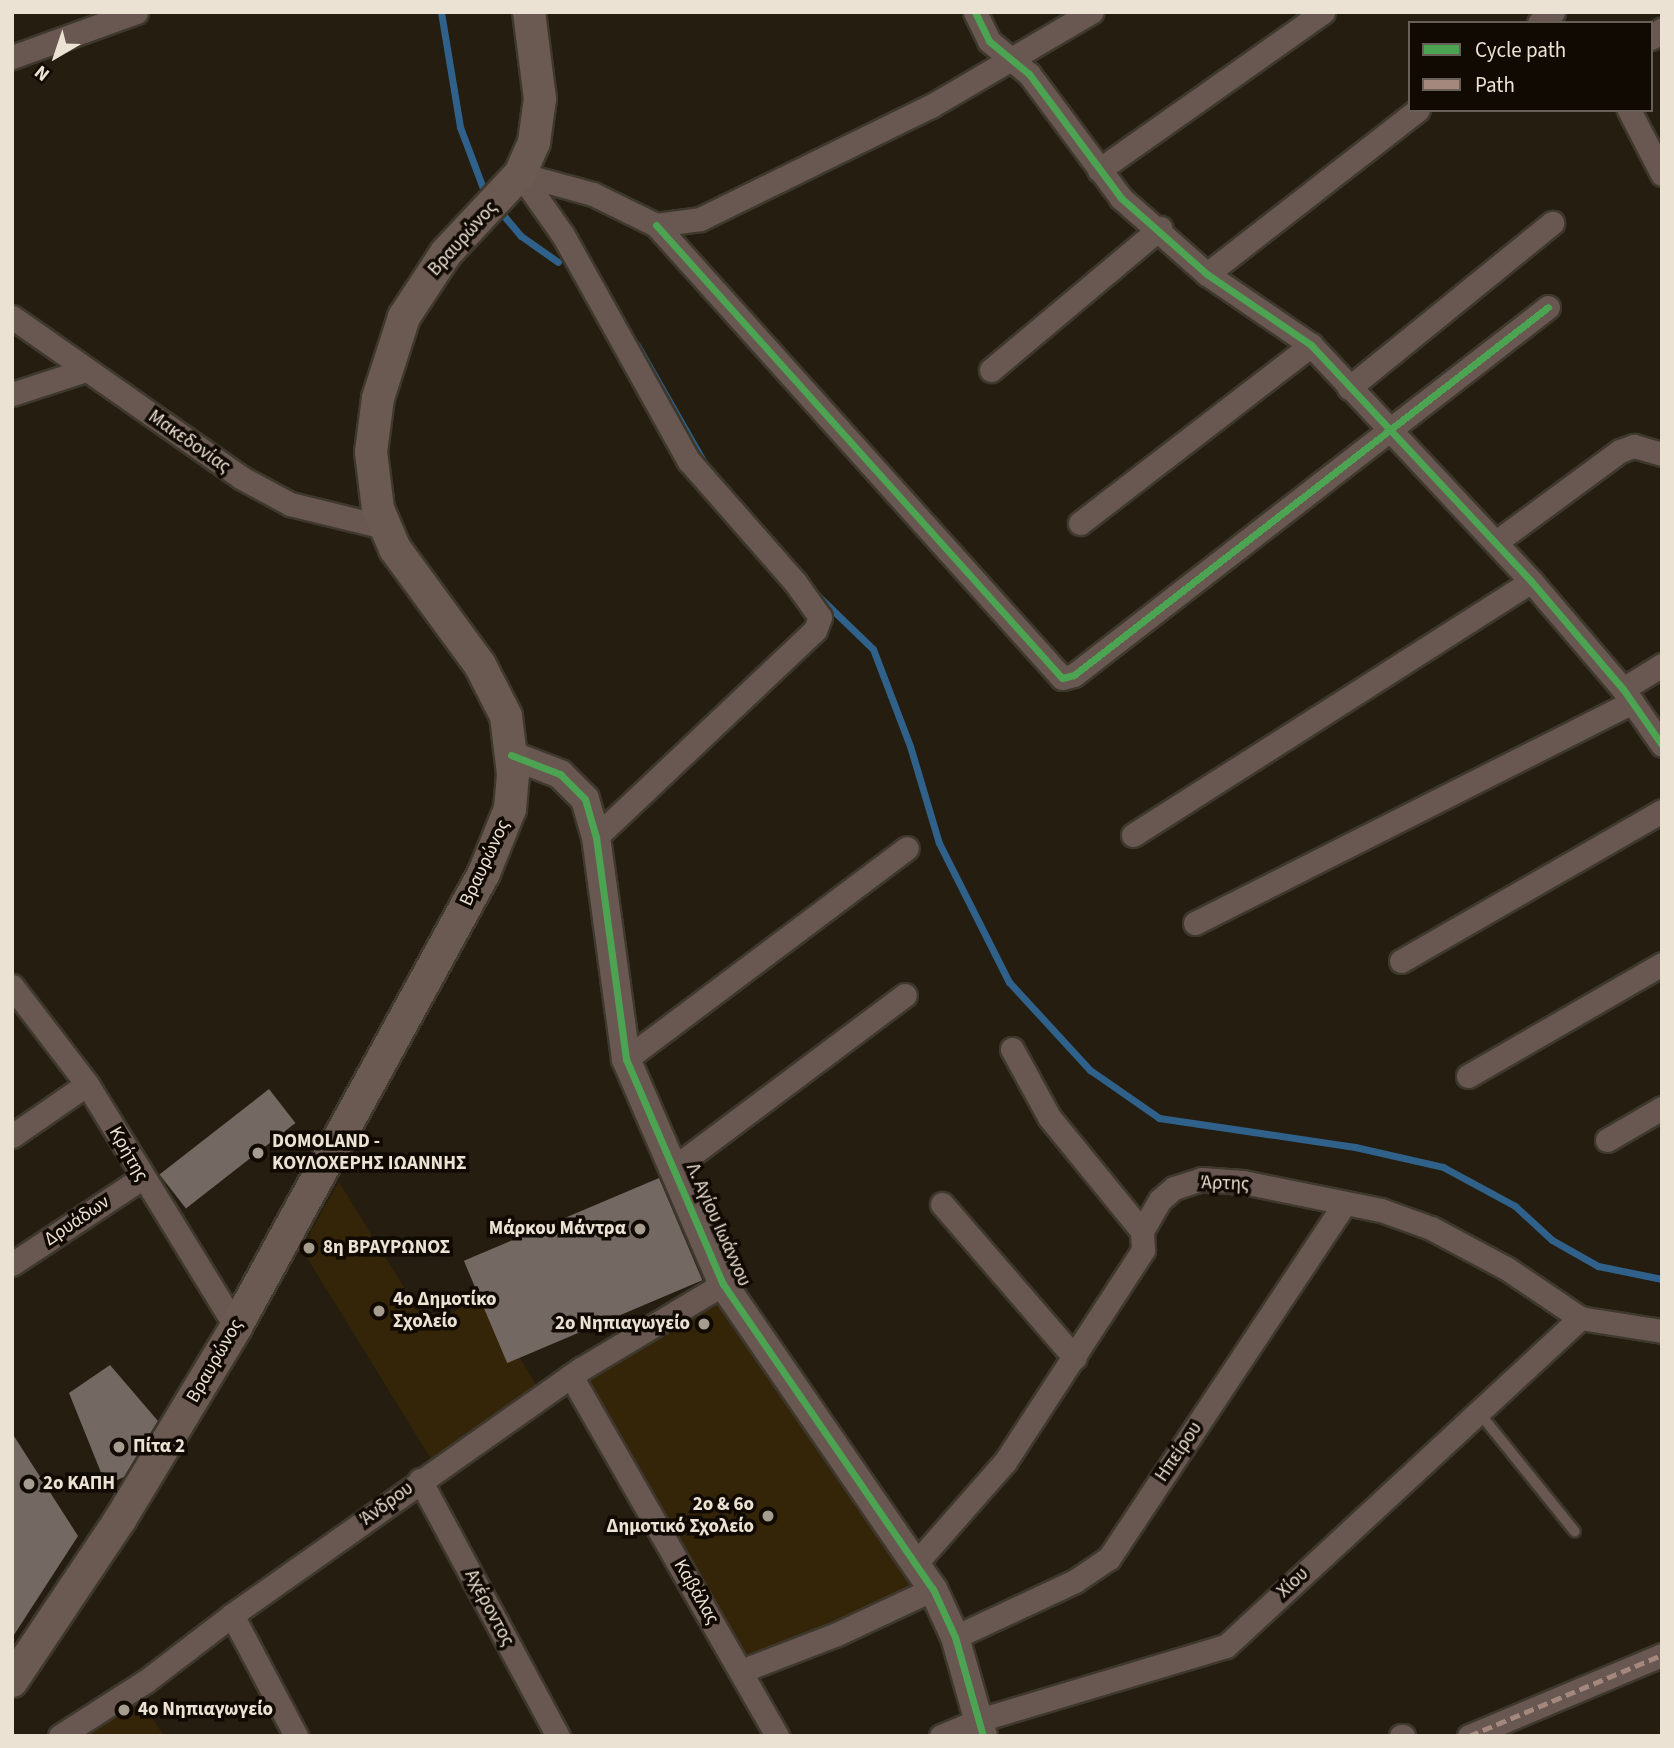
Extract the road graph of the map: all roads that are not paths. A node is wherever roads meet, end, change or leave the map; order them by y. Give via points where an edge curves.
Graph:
1 (136, 12) edge
2 (529, 12) edge
3 (975, 12) edge
4 (1091, 12) edge
5 (1323, 12) edge
6 (12, 57) edge
7 (1013, 61) junction
8 (1415, 112) edge
9 (1630, 112) edge
10 (1099, 170) junction
11 (1662, 174) edge
12 (512, 183) junction
13 (1552, 223) dead end
14 (656, 225) junction
15 (1160, 228) junction
16 (1208, 274) junction
17 (1548, 307) dead end
18 (12, 317) edge
19 (1311, 345) junction
20 (86, 370) junction
21 (991, 370) dead end
22 (1349, 388) junction
23 (12, 394) edge
24 (1387, 427) junction
25 (1662, 454) edge
26 (1080, 523) dead end
27 (384, 527) junction
28 (1496, 542) junction
29 (1531, 581) junction
30 (1662, 665) edge
31 (1627, 695) junction
32 (1662, 746) edge
33 (512, 755) junction
34 (1662, 811) edge
35 (1133, 835) dead end
36 (596, 837) junction
37 (907, 848) dead end
38 (1195, 923) dead end
39 (1401, 961) dead end
40 (1662, 964) edge
41 (12, 986) edge
42 (905, 995) dead end
43 (1012, 1049) dead end
44 (626, 1059) junction
45 (1468, 1076) dead end
46 (87, 1084) junction
47 (1662, 1108) edge
48 (12, 1136) edge
49 (1607, 1140) dead end
50 (675, 1167) junction
51 (142, 1178) junction
52 (1345, 1203) junction
53 (942, 1204) dead end
54 (1142, 1231) junction
55 (12, 1264) edge
56 (723, 1283) junction
57 (1580, 1318) junction
58 (236, 1327) junction
59 (1662, 1331) edge
60 (1074, 1358) junction
61 (572, 1376) junction
62 (1478, 1410) junction
63 (420, 1480) junction
64 (1575, 1532) dead end
65 (917, 1562) junction
66 (933, 1589) junction
67 (232, 1615) junction
68 (956, 1637) junction
69 (1662, 1655) edge
70 (741, 1671) junction
71 (12, 1681) edge
72 (981, 1728) edge
73 (67, 1734) edge
74 (296, 1736) edge
75 (558, 1736) edge
76 (777, 1736) edge
77 (941, 1736) edge
78 (1468, 1736) edge

1 - 6 street
2 - 12 main road, Βραυρώνος via 540,99 534,142
3 - 7 street via 989,41
4 - 7 street
5 - 10 street
7 - 10 street via 1029,74
7 - 14 street via 770,188 700,219
8 - 16 street
9 - 11 street
10 - 15 street via 1121,198
12 - 14 street via 593,194
12 - 27 main road, Βραυρώνος via 417,294 391,347 371,452 374,490
12 - 36 street via 563,235 688,461 795,582 820,617 815,630
13 - 22 street
14 - 24 street via 1062,678 1074,675
15 - 16 street
15 - 21 street
16 - 19 street
17 - 24 street
18 - 20 street, Μακεδονίας
19 - 22 street
19 - 26 street
20 - 23 street
20 - 27 street, Μακεδονίας via 189,444 290,504
22 - 24 street
24 - 28 street
25 - 28 street via 1634,446 1619,452
27 - 33 main road, Βραυρώνος via 395,549 480,665 506,716
28 - 29 street
29 - 31 street
29 - 35 street
30 - 31 street
31 - 32 street
31 - 38 street
33 - 36 street, Λ. Αγίου Ιωάννου via 569,781 585,799
33 - 58 main road, Βραυρώνος via 510,809 484,873
34 - 39 street
36 - 44 street, Λ. Αγίου Ιωάννου
37 - 44 street
40 - 45 street
41 - 46 street, Κρήτης
42 - 50 street
43 - 54 street via 1049,1117
44 - 50 street, Λ. Αγίου Ιωάννου
46 - 48 street
46 - 51 street, Κρήτης
47 - 49 street
50 - 56 street, Λ. Αγίου Ιωάννου
51 - 55 street, Δρυάδων
51 - 58 street, Κρήτης
52 - 54 street, Άρτης via 1244,1182 1201,1179 1174,1188 1160,1200
52 - 57 street, Άρτης via 1431,1228 1506,1268
52 - 68 street, Ηπείρου via 1109,1558 1075,1581
53 - 60 street
54 - 60 street, Άρτης via 1143,1250
56 - 61 street, Άνδρου
56 - 65 street, Λ. Αγίου Ιωάννου
57 - 59 street, Άρτης
57 - 62 street, Χίου
58 - 71 main road, Βραυρώνος via 121,1518
60 - 65 street, Άρτης via 981,1494
61 - 63 street, Άνδρου
61 - 70 street, Καβάλας
62 - 64 lane
62 - 72 street, Χίου via 1226,1646
63 - 67 street, Άνδρου
63 - 75 street, Αχέροντος
65 - 66 street, Λ. Αγίου Ιωάννου
66 - 68 street, Λ. Αγίου Ιωάννου
66 - 70 street via 837,1634
67 - 73 street, Άνδρου
67 - 74 street
68 - 72 street, Λ. Αγίου Ιωάννου
69 - 78 street
70 - 76 street, Καβάλας
72 - 77 street, Χίου

